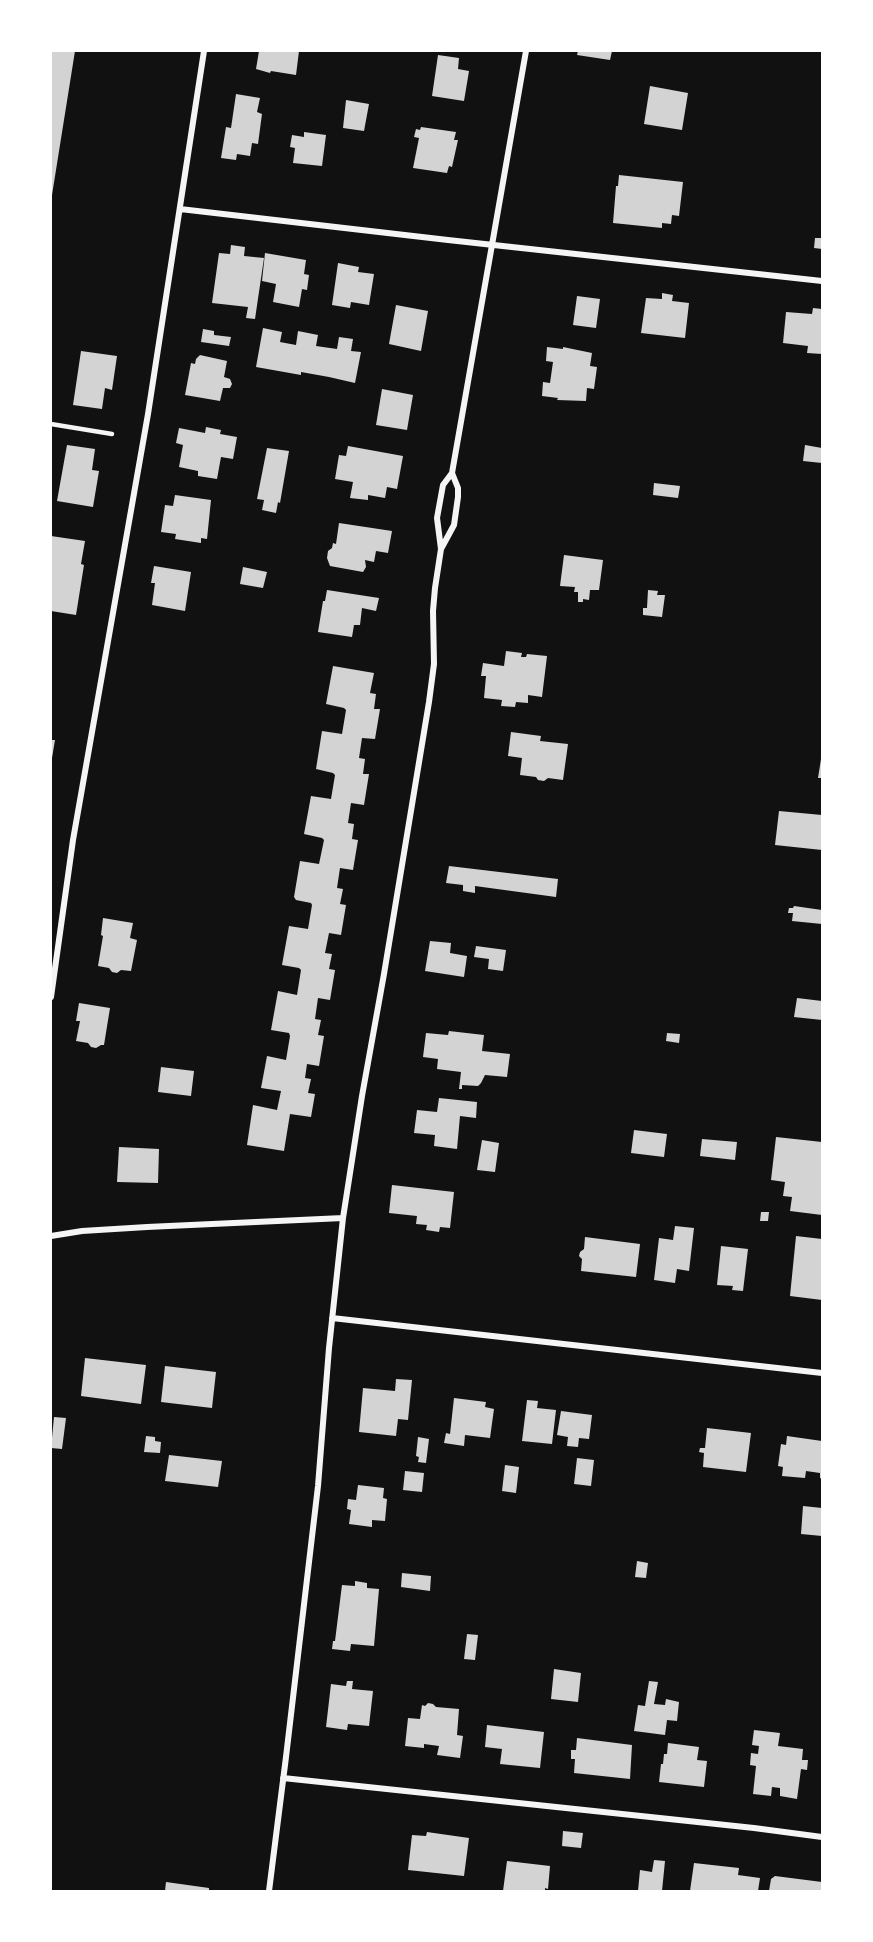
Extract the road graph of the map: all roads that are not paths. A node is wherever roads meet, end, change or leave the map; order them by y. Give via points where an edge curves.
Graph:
1 (204, 51) edge
2 (526, 51) edge
3 (180, 208) junction
4 (493, 245) junction
5 (822, 281) edge
6 (51, 424) edge
7 (112, 434) dead end
8 (452, 473) junction
9 (441, 549) junction
10 (51, 997) edge
11 (343, 1218) junction
12 (51, 1236) edge
13 (332, 1318) junction
14 (822, 1373) edge
15 (283, 1778) junction
16 (822, 1837) edge
17 (269, 1891) edge

1 - 3 street
2 - 4 street
3 - 4 street
3 - 10 street
4 - 5 street
4 - 8 street
6 - 7 lane
8 - 9 street via 443,485 437,518
8 - 9 street via 458,488 454,525
9 - 11 street via 429,702
11 - 12 street via 147,1227
11 - 13 street
13 - 14 street
13 - 15 street via 318,1486
15 - 16 street
15 - 17 street

